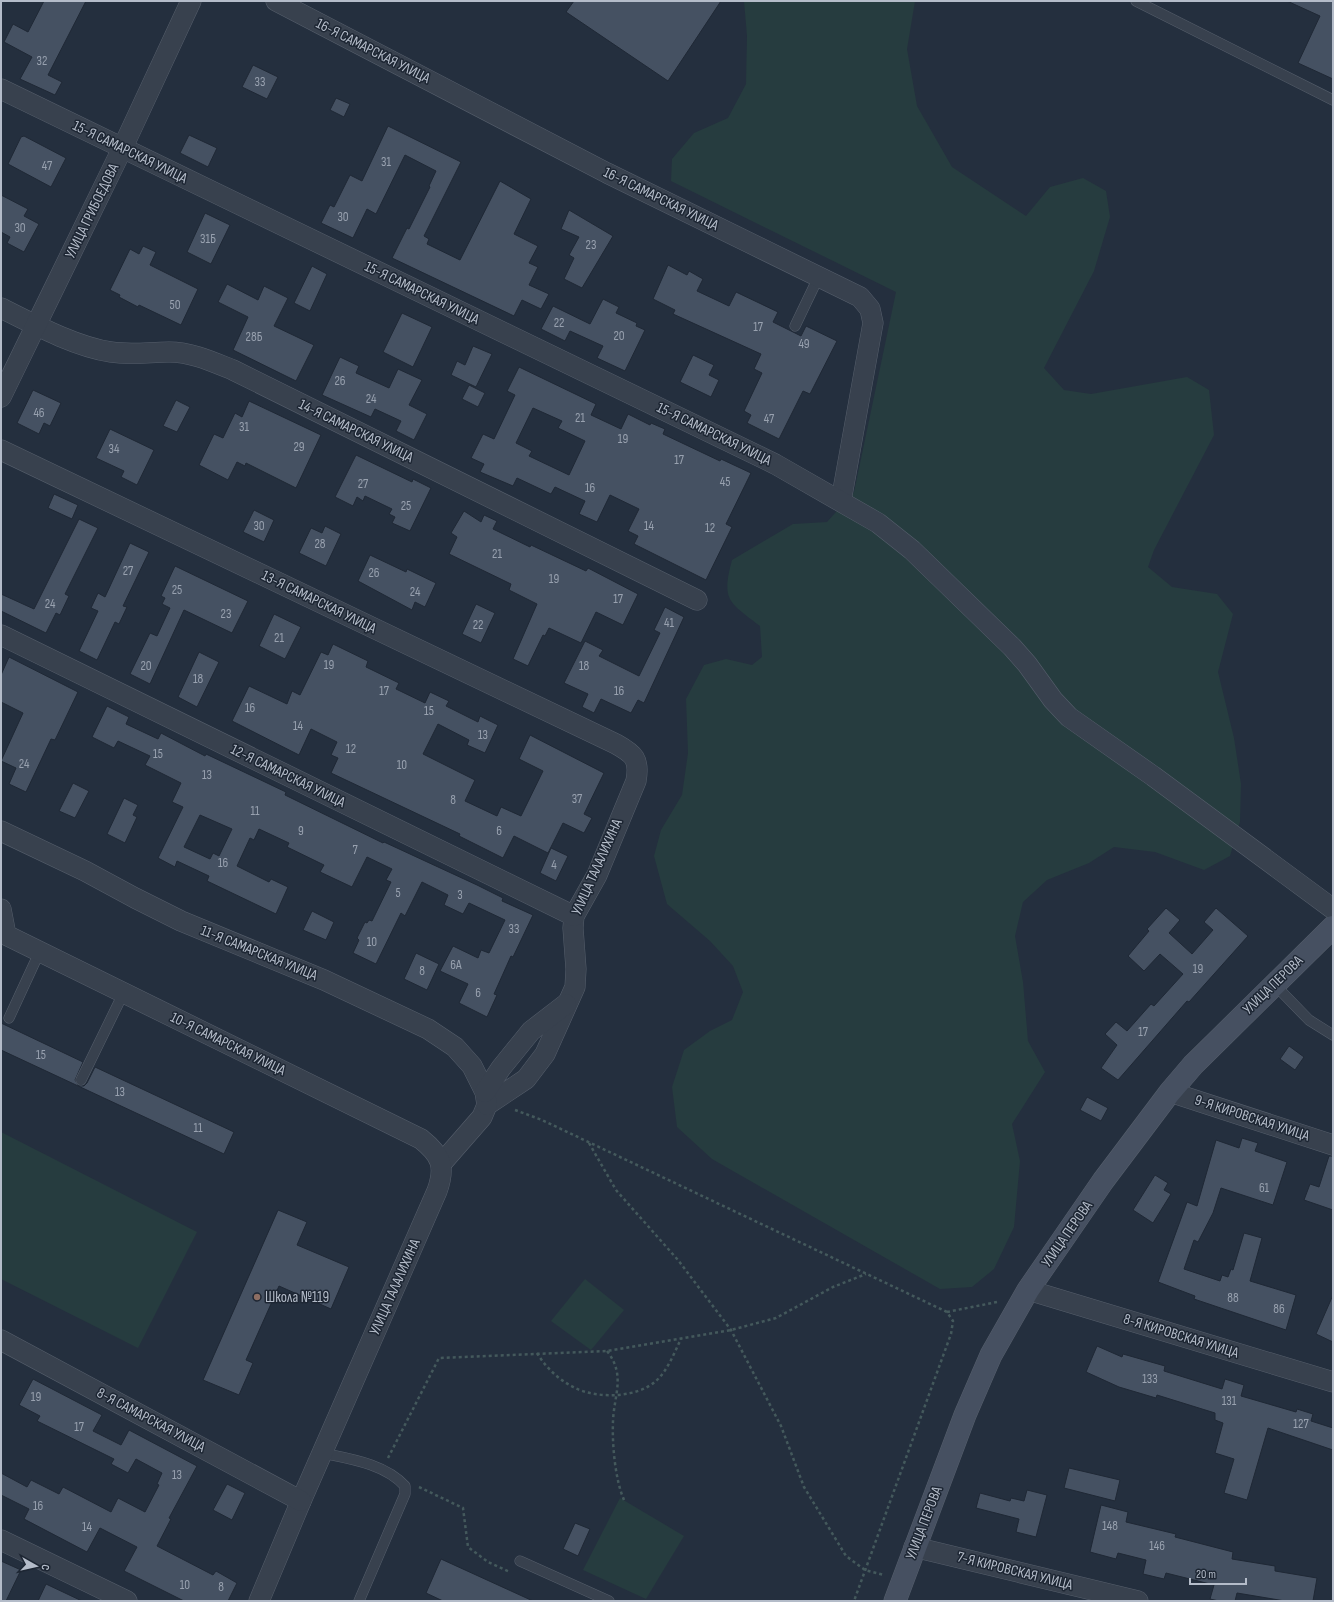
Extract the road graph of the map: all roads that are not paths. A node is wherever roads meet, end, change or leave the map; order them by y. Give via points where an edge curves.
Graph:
1 (191, 1) edge
2 (276, 1) edge
3 (1136, 1) edge
4 (1, 89) edge
5 (1333, 100) edge
6 (122, 149) junction
7 (819, 276) junction
8 (1, 308) edge
9 (36, 326) junction
10 (795, 326) dead end
11 (1, 397) edge
12 (1, 450) edge
13 (841, 501) junction
14 (697, 600) dead end
15 (1, 635) edge
16 (635, 758) joint
17 (1, 831) edge
18 (1, 909) edge
19 (1333, 909) edge
20 (574, 916) junction
21 (1333, 928) edge
22 (4, 939) edge
23 (40, 951) junction
24 (1274, 984) junction
25 (124, 992) junction
26 (568, 1003) junction
27 (9, 1018) dead end
28 (1333, 1035) edge
29 (81, 1080) dead end
30 (1170, 1092) junction
31 (486, 1099) junction
32 (1333, 1145) edge
33 (441, 1164) junction
34 (1028, 1290) junction
35 (1, 1340) edge
36 (1333, 1382) edge
37 (322, 1453) junction
38 (301, 1500) junction
39 (1, 1540) edge
40 (914, 1547) junction
41 (520, 1561) dead end
42 (127, 1601) edge
43 (259, 1601) edge
44 (359, 1601) edge
45 (608, 1601) edge
46 (895, 1601) edge
47 (1138, 1601) edge

1 - 6 street, УЛИЦА ГРИБОЕДОВА
2 - 7 street, 16-Я САМАРСКАЯ УЛИЦА via 607,172
3 - 5 lane
4 - 6 street, 15-Я САМАРСКАЯ УЛИЦА
6 - 9 street, УЛИЦА ГРИБОЕДОВА
6 - 13 street, 15-Я САМАРСКАЯ УЛИЦА via 775,464
7 - 10 lane
7 - 13 street, 16-Я САМАРСКАЯ УЛИЦА via 860,297 870,309 873,323
8 - 9 street, 14-Я САМАРСКАЯ УЛИЦА
9 - 11 street, УЛИЦА ГРИБОЕДОВА
9 - 14 street, 14-Я САМАРСКАЯ УЛИЦА via 110,352 170,352 200,357 233,370
12 - 16 street, 13-Я САМАРСКАЯ УЛИЦА via 616,744 629,751
13 - 19 street, 15-Я САМАРСКАЯ УЛИЦА via 878,523 912,550 1012,647 1052,700 1069,717
15 - 20 street, 12-Я САМАРСКАЯ УЛИЦА
16 - 20 street, УЛИЦА ТАЛАЛИХИНА via 638,769 636,781 597,875
17 - 31 street, 11-Я САМАРСКАЯ УЛИЦА via 182,921 324,980 428,1029 455,1047 472,1066
18 - 22 street
20 - 26 street, УЛИЦА ТАЛАЛИХИНА via 576,969
21 - 24 street, УЛИЦА ПЕРОВА
22 - 23 street, 10-Я САМАРСКАЯ УЛИЦА
23 - 25 street, 10-Я САМАРСКАЯ УЛИЦА
23 - 27 lane
24 - 28 lane via 1309,1020
24 - 30 street, УЛИЦА ПЕРОВА via 1193,1065
25 - 29 lane
25 - 33 street, 10-Я САМАРСКАЯ УЛИЦА via 421,1139 435,1150
26 - 31 street, УЛИЦА ТАЛАЛИХИНА via 531,1031 501,1068
26 - 31 street, УЛИЦА ТАЛАЛИХИНА via 545,1054 526,1079
30 - 32 street, 9-Я КИРОВСКАЯ УЛИЦА
30 - 34 street, УЛИЦА ПЕРОВА via 1103,1181
31 - 33 street, УЛИЦА ТАЛАЛИХИНА via 482,1117
33 - 37 street, УЛИЦА ТАЛАЛИХИНА via 442,1178 437,1191
34 - 36 street, 8-Я КИРОВСКАЯ УЛИЦА
34 - 40 street, УЛИЦА ПЕРОВА via 991,1356 965,1415
35 - 38 street, 8-Я САМАРСКАЯ УЛИЦА
37 - 38 street, УЛИЦА ТАЛАЛИХИНА
37 - 44 lane via 361,1461 397,1476 406,1486 405,1494
38 - 43 street, УЛИЦА ТАЛАЛИХИНА
39 - 42 street
40 - 46 street, УЛИЦА ПЕРОВА
40 - 47 street, 7-Я КИРОВСКАЯ УЛИЦА
41 - 45 lane

